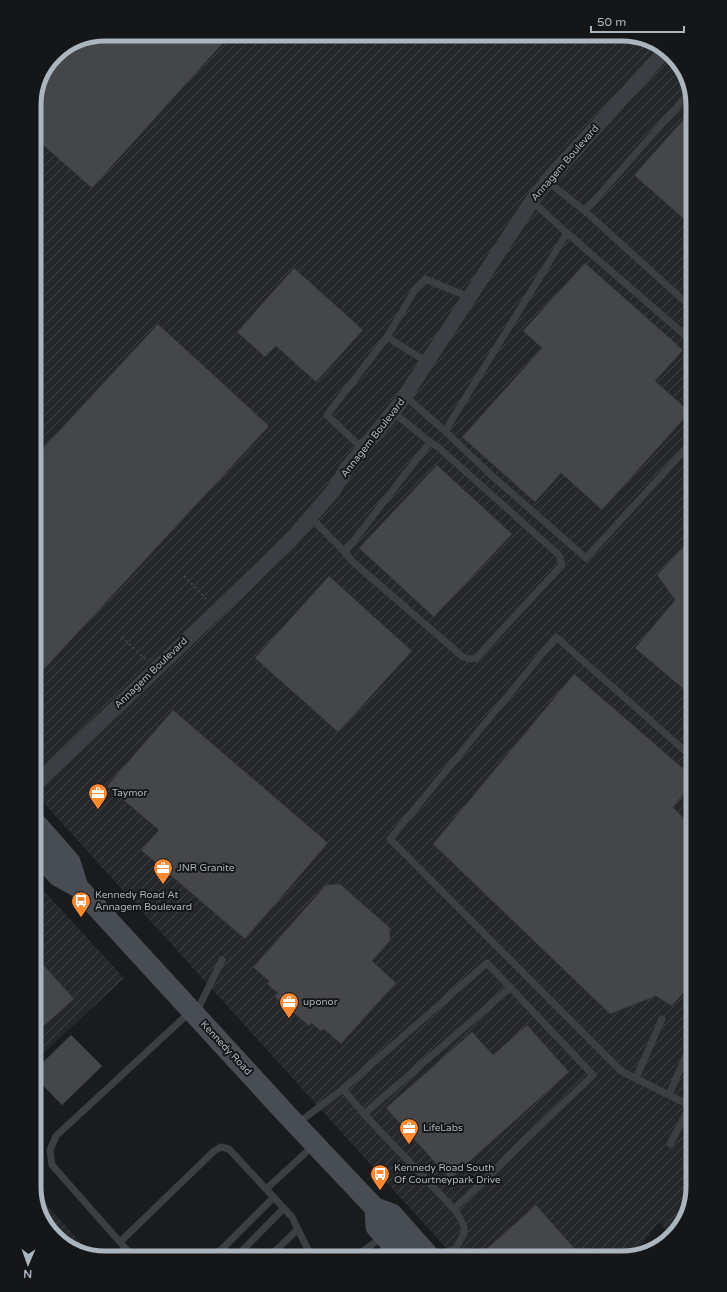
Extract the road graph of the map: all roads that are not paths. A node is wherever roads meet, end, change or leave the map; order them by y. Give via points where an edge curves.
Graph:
1 (661, 55) edge
2 (685, 97) edge
3 (547, 181) junction
4 (532, 201) junction
5 (585, 211) junction
6 (567, 233) junction
7 (469, 297) junction
8 (686, 303) edge
9 (686, 336) edge
10 (387, 337) junction
11 (427, 362) junction
12 (405, 396) junction
13 (393, 412) junction
14 (445, 431) junction
15 (430, 442) junction
16 (363, 449) junction
17 (686, 449) edge
18 (310, 517) junction
19 (345, 552) junction
20 (686, 752) edge
21 (41, 779) edge
22 (41, 829) edge
23 (41, 857) edge
24 (78, 886) junction
25 (222, 960) dead end
26 (511, 987) junction
27 (193, 1013) junction
28 (662, 1019) dead end
29 (686, 1056) edge
30 (636, 1078) junction
31 (343, 1089) junction
32 (669, 1094) junction
33 (686, 1101) edge
34 (364, 1114) junction
35 (686, 1115) edge
36 (296, 1124) junction
37 (315, 1144) junction
38 (670, 1144) dead end
39 (266, 1189) junction
40 (274, 1197) junction
41 (284, 1208) junction
42 (375, 1208) junction
43 (454, 1209) junction
44 (298, 1229) junction
45 (384, 1236) junction
46 (120, 1242) junction
47 (454, 1249) joint
48 (222, 1250) dead end
49 (128, 1251) edge
50 (243, 1251) edge
51 (275, 1251) edge
52 (308, 1251) edge
53 (364, 1251) edge
54 (398, 1251) edge
55 (425, 1251) edge
56 (449, 1251) edge

1 - 3 street, Annagem Boulevard
2 - 5 lane
3 - 4 street, Annagem Boulevard
3 - 5 lane
4 - 6 lane
4 - 7 street, Annagem Boulevard
5 - 8 lane
6 - 9 lane
6 - 14 lane
7 - 10 lane via 425,279 416,288
7 - 11 street, Annagem Boulevard
10 - 11 lane
10 - 16 lane via 326,415
11 - 12 street, Annagem Boulevard
12 - 13 street, Annagem Boulevard
12 - 14 lane
13 - 15 lane
13 - 16 street, Annagem Boulevard
14 - 17 lane via 586,558
15 - 19 lane
15 - 19 lane via 559,555 562,565 476,658 470,659 463,657 353,562
16 - 18 street, Annagem Boulevard via 333,491
18 - 19 lane
18 - 21 street, Annagem Boulevard via 289,542
20 - 30 lane via 556,637 390,839 621,1070
22 - 24 main road, Kennedy Road via 70,862
23 - 24 main road, Kennedy Road via 58,876
24 - 27 main road, Kennedy Road
25 - 27 lane
26 - 31 lane via 487,962
26 - 34 lane
26 - 43 lane via 593,1075
27 - 36 main road, Kennedy Road
27 - 46 lane via 56,1136 50,1150 52,1165
28 - 30 lane
29 - 32 lane
30 - 32 lane
31 - 34 lane
31 - 36 lane
32 - 33 lane
34 - 43 lane
35 - 38 lane
36 - 37 main road, Kennedy Road
37 - 39 lane
37 - 42 main road, Kennedy Road
39 - 40 lane
39 - 46 lane via 229,1149 221,1147
40 - 41 lane
40 - 48 lane
41 - 44 lane
41 - 50 lane
42 - 45 main road via 376,1227
42 - 55 main road, Kennedy Road via 392,1214
43 - 47 lane via 463,1221 464,1231
44 - 51 lane
44 - 52 lane
45 - 53 lane
45 - 54 main road
46 - 49 lane
47 - 56 lane

